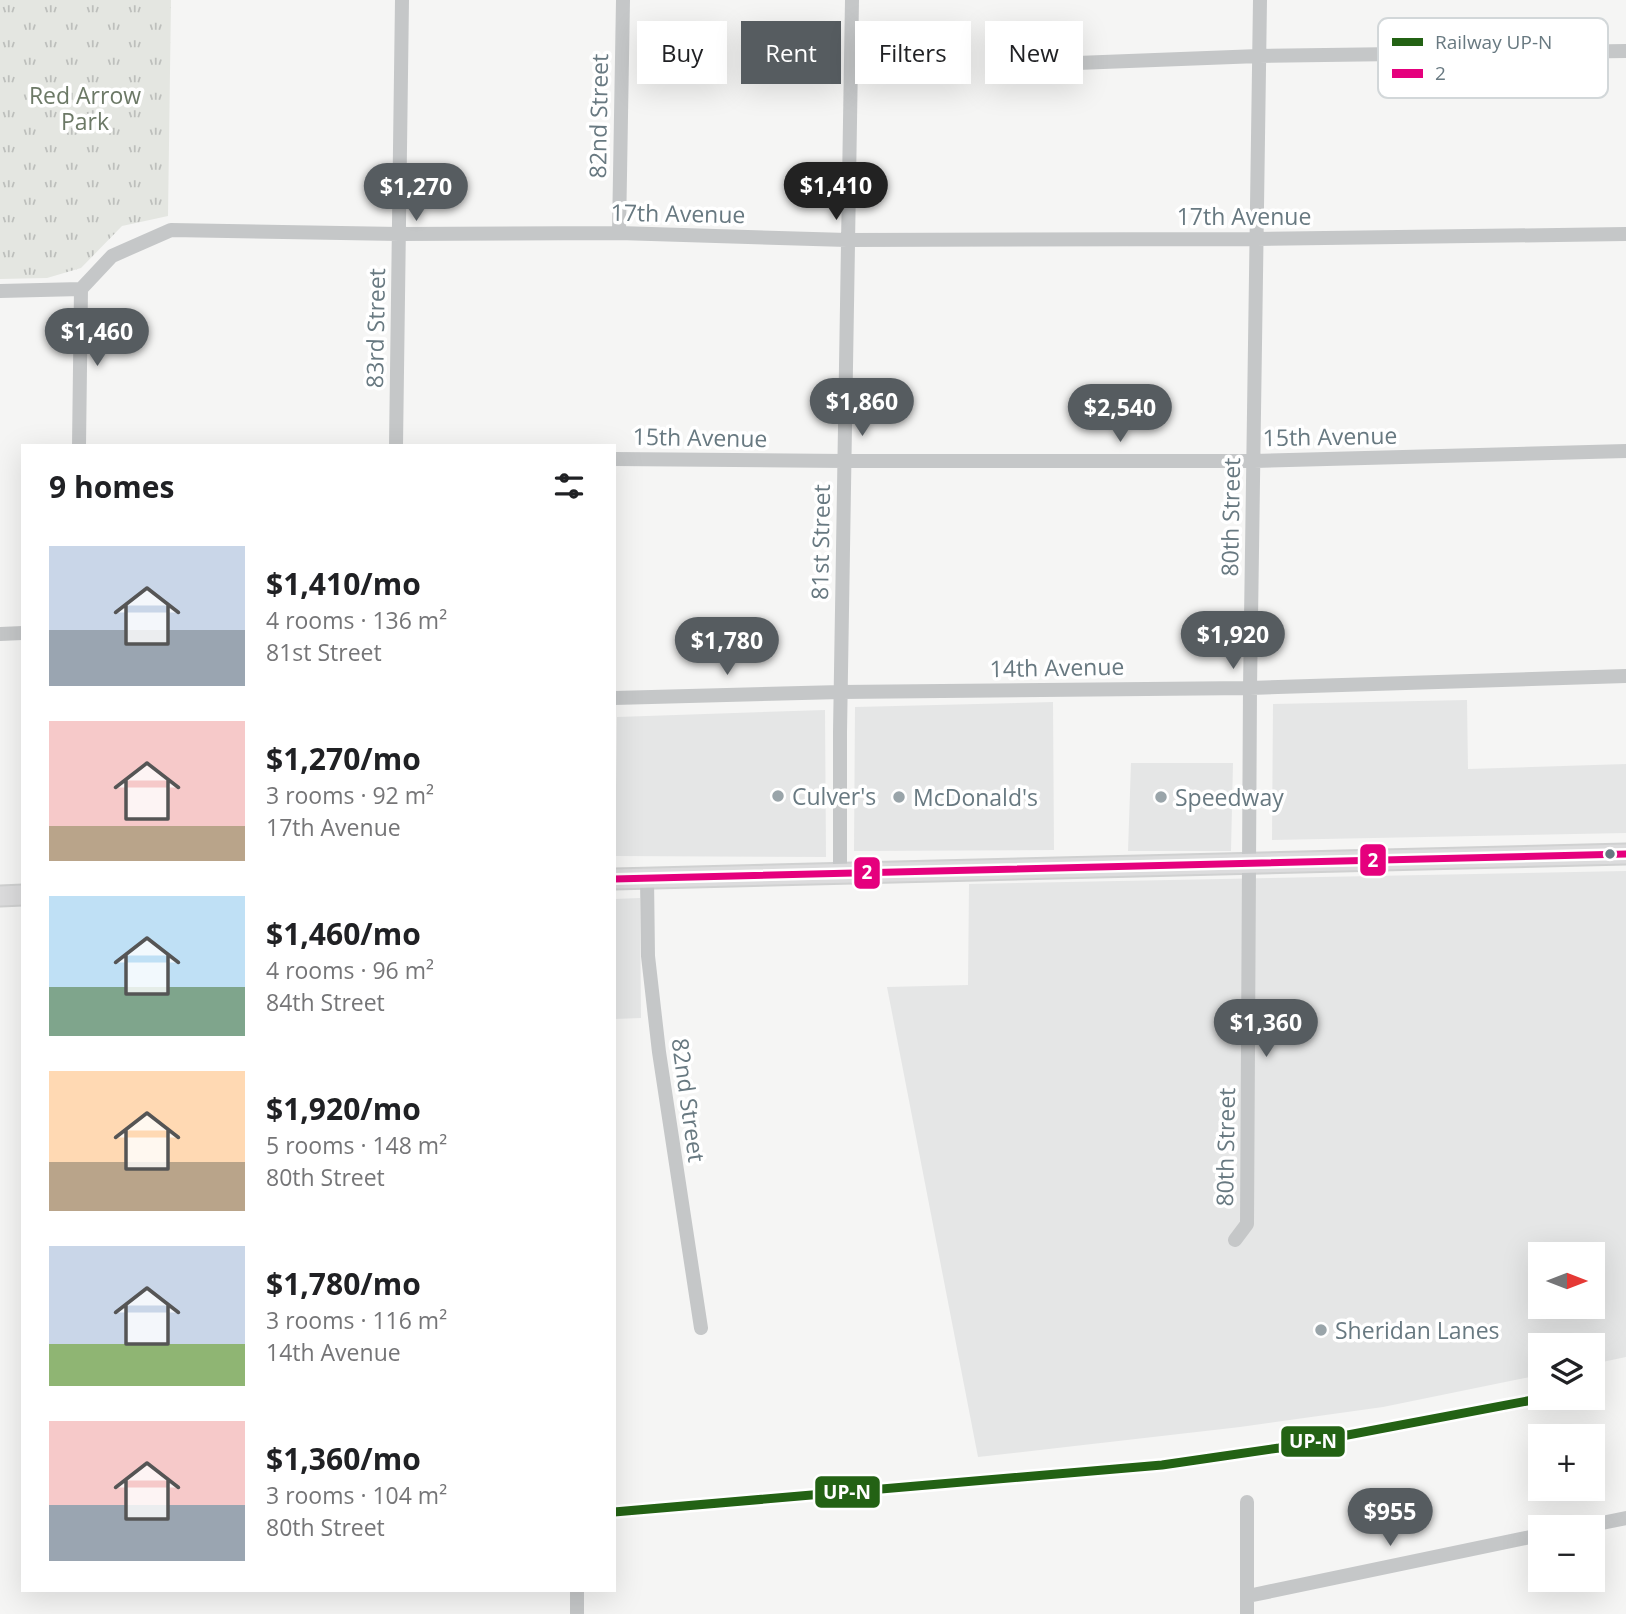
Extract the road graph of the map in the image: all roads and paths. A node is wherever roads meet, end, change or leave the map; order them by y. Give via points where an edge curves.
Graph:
1 (402, 0) edge
2 (623, 0) edge
3 (852, 0) edge
4 (1260, 0) edge
5 (1608, 51) edge
6 (1626, 51) edge
7 (1378, 54) edge
8 (1259, 56) junction
9 (1083, 63) edge
10 (619, 233) junction
11 (399, 234) junction
12 (1626, 234) edge
13 (1257, 239) junction
14 (847, 240) junction
15 (81, 289) junction
16 (0, 291) edge
17 (79, 444) edge
18 (396, 444) edge
19 (1626, 451) edge
20 (616, 459) edge
21 (844, 461) junction
22 (1254, 461) junction
23 (0, 634) edge
24 (21, 634) edge
25 (1626, 676) edge
26 (1250, 688) junction
27 (841, 692) junction
28 (616, 698) edge
29 (1626, 854) edge
30 (1250, 863) junction
31 (839, 875) junction
32 (647, 878) junction
33 (616, 879) edge
34 (21, 895) edge
35 (0, 896) edge
36 (1235, 1240) dead end
37 (701, 1328) dead end
38 (1247, 1502) dead end
39 (1626, 1518) edge
40 (1605, 1522) edge
41 (1528, 1538) edge
42 (577, 1592) edge
43 (1248, 1596) junction
44 (577, 1614) edge
45 (1247, 1614) edge

1 - 11 street, 83rd Street
2 - 10 street, 82nd Street
3 - 14 street, 81st Street
4 - 8 street, 80th Street
5 - 6 street
7 - 8 street
8 - 9 street
8 - 13 street, 80th Street
10 - 11 street, 17th Avenue
10 - 14 street, 17th Avenue
11 - 15 street, 17th Avenue via 171,230 112,256
11 - 18 street, 83rd Street
12 - 13 street, 17th Avenue
13 - 14 street, 17th Avenue
13 - 22 street, 80th Street
14 - 21 street, 81st Street
15 - 16 street
15 - 17 street
19 - 22 street, 15th Avenue
20 - 21 street, 15th Avenue
21 - 22 street, 15th Avenue
21 - 27 street, 81st Street
22 - 26 street, 80th Street
23 - 24 street
25 - 26 street, 14th Avenue
26 - 27 street, 14th Avenue
26 - 30 street, 80th Street
27 - 28 street, 14th Avenue
27 - 31 street, 81st Street
29 - 30 main road
30 - 31 main road
30 - 36 street, 80th Street via 1247,1224
31 - 32 main road
32 - 33 main road
32 - 37 street, 82nd Street via 648,956 659,1052
34 - 35 main road
38 - 43 street
39 - 40 street
41 - 43 street
42 - 44 street
43 - 45 street

